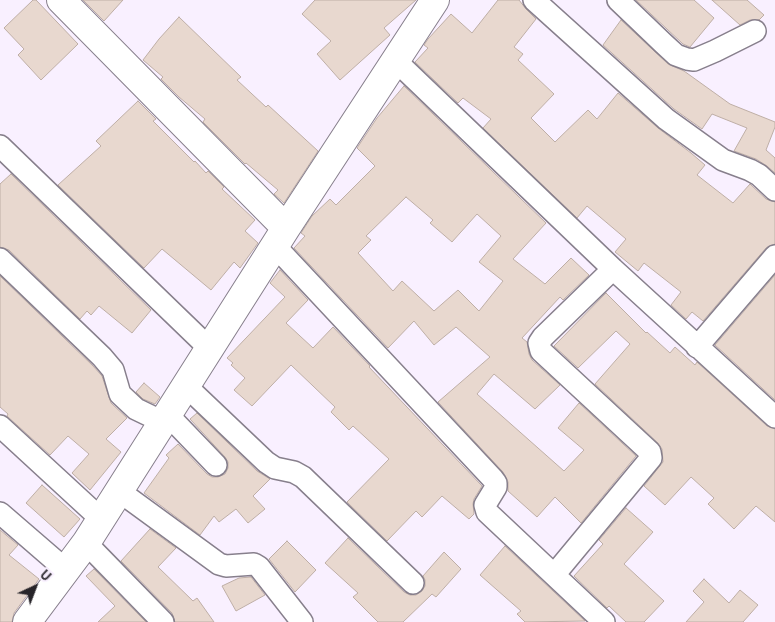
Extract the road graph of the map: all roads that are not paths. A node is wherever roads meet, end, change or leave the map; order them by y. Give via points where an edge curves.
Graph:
1 (61, 0) edge
2 (435, 0) edge
3 (534, 0) edge
4 (618, 0) edge
5 (755, 31) dead end
6 (396, 61) junction
7 (0, 146) edge
8 (775, 190) edge
9 (280, 237) junction
10 (775, 256) edge
11 (0, 259) edge
12 (613, 269) junction
13 (696, 347) junction
14 (209, 348) junction
15 (186, 386) junction
16 (775, 417) edge
17 (165, 419) junction
18 (0, 426) edge
19 (216, 465) dead end
20 (119, 491) junction
21 (0, 513) edge
22 (101, 518) junction
23 (86, 542) junction
24 (66, 570) junction
25 (554, 575) junction
26 (413, 583) dead end
27 (27, 622) edge
28 (163, 622) edge
29 (302, 622) edge
30 (604, 622) edge

1 - 9 street
2 - 6 street
3 - 8 street via 666,119 723,160 760,175
4 - 5 street via 676,55 687,59 694,60
6 - 9 street
6 - 12 street
7 - 14 street
9 - 14 street
9 - 25 street via 494,479 496,487 485,505 487,512
10 - 13 street
11 - 17 street via 102,357 113,370 120,394 136,409
12 - 13 street
12 - 25 street via 539,343 541,351 650,452 651,458
13 - 16 street
14 - 15 street
15 - 17 street
15 - 26 street via 266,462 303,476
17 - 19 street
17 - 20 street
18 - 22 street
20 - 22 street
20 - 29 street via 219,564 254,564
21 - 24 street
22 - 23 street
23 - 24 street
23 - 28 street
24 - 27 street
25 - 30 street

